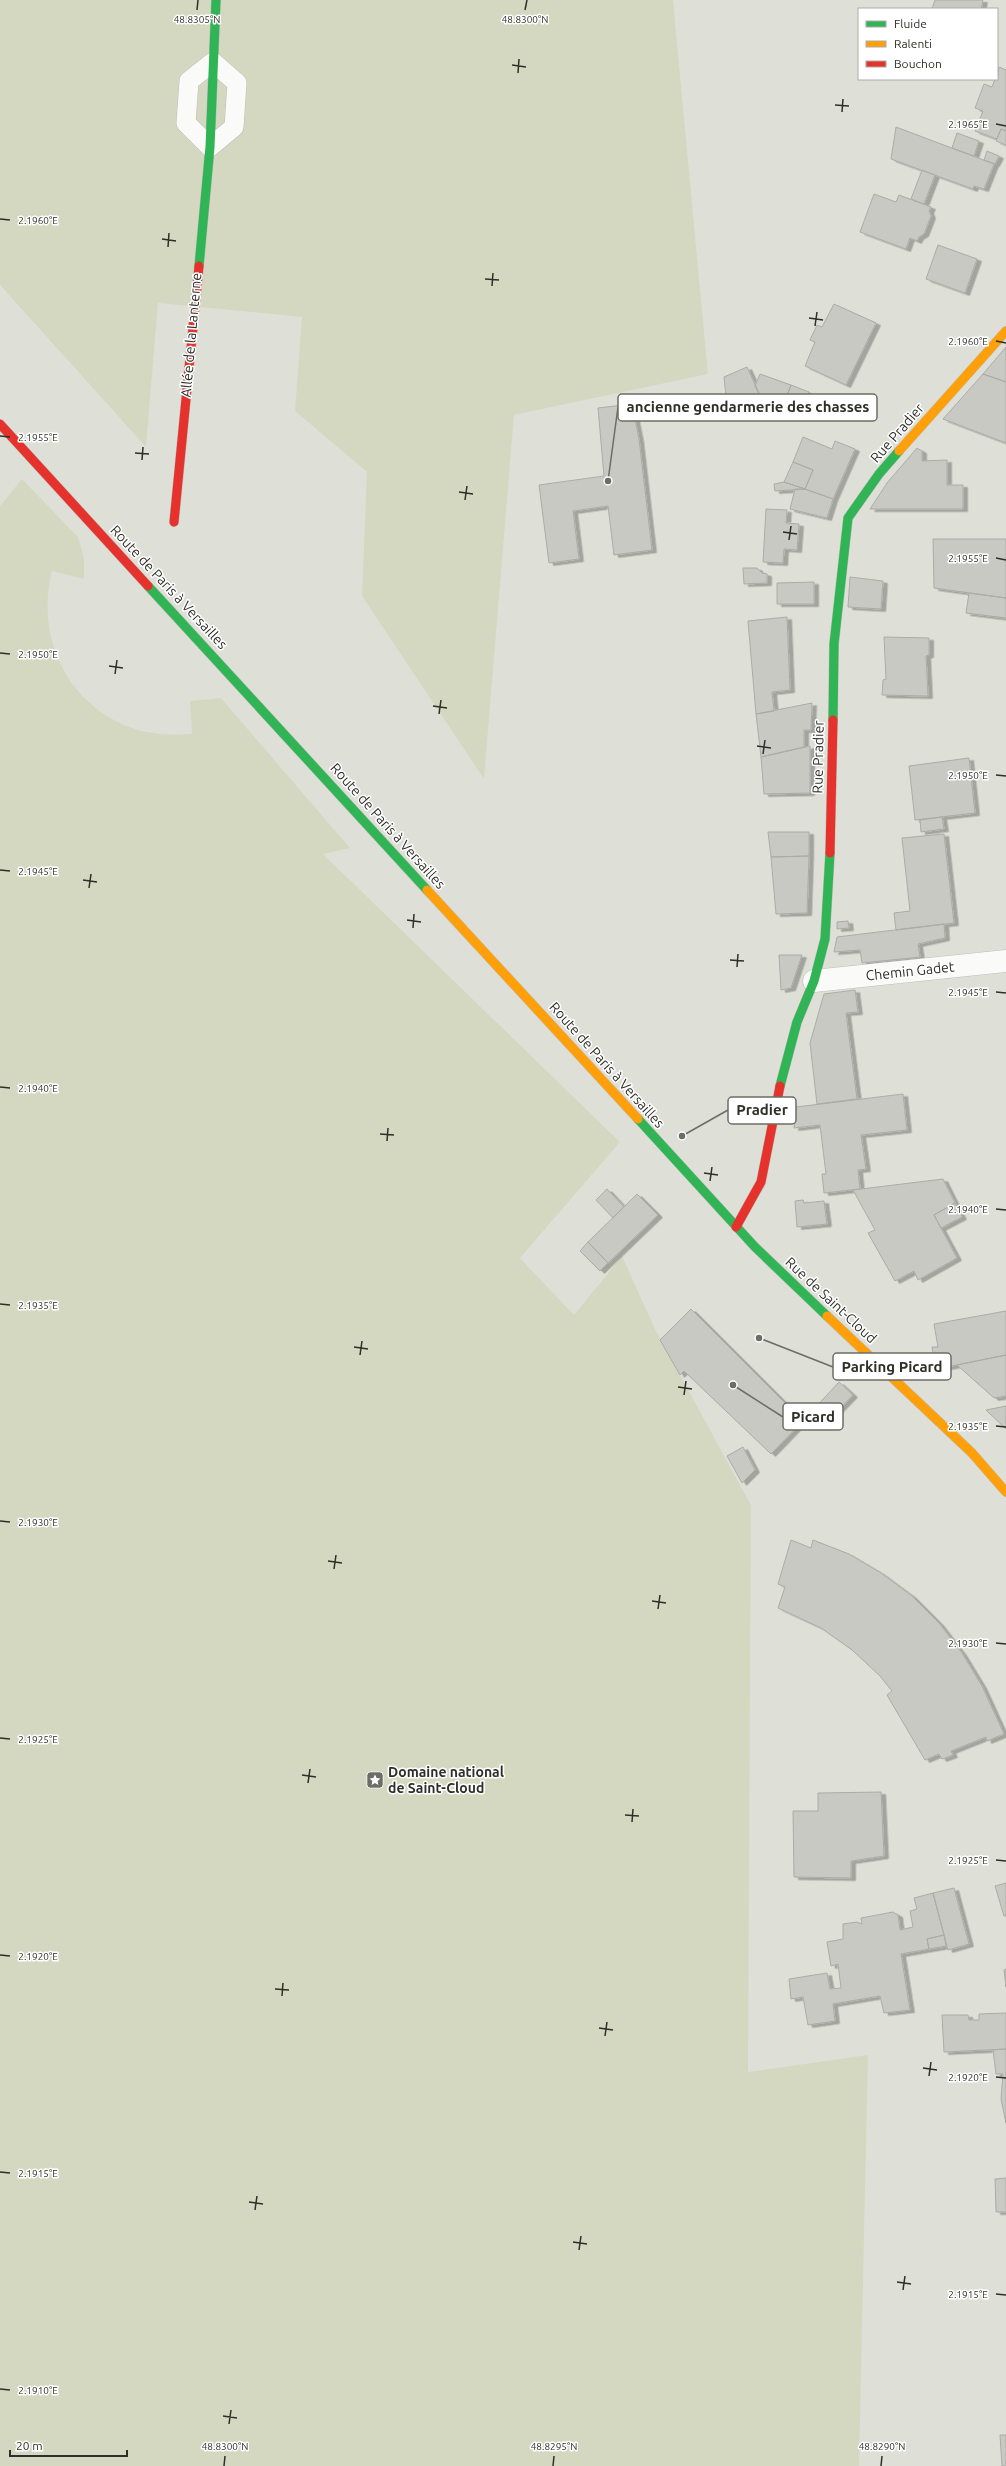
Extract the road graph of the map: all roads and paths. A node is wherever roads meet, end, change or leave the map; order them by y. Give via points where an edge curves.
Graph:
1 (216, 0) edge
2 (213, 62) junction
3 (210, 147) junction
4 (1006, 331) edge
5 (0, 424) edge
6 (174, 522) dead end
7 (1006, 961) edge
8 (814, 981) junction
9 (736, 1227) junction
10 (755, 1247) joint
11 (1006, 1492) edge

1 - 2 main road
2 - 3 lane via 189,81 186,123
2 - 3 lane via 237,83 234,127
3 - 6 main road, Allée de la Lanterne
4 - 8 main road, Rue Pradier via 879,474 848,518 834,644 826,939
5 - 9 main road, Route de Paris à Versailles
7 - 8 street, Chemin Gadet
8 - 9 main road, Rue Pradier via 797,1022 781,1080 762,1182
9 - 10 main road, Route de Paris à Versailles
10 - 11 main road, Rue de Saint-Cloud via 972,1453

